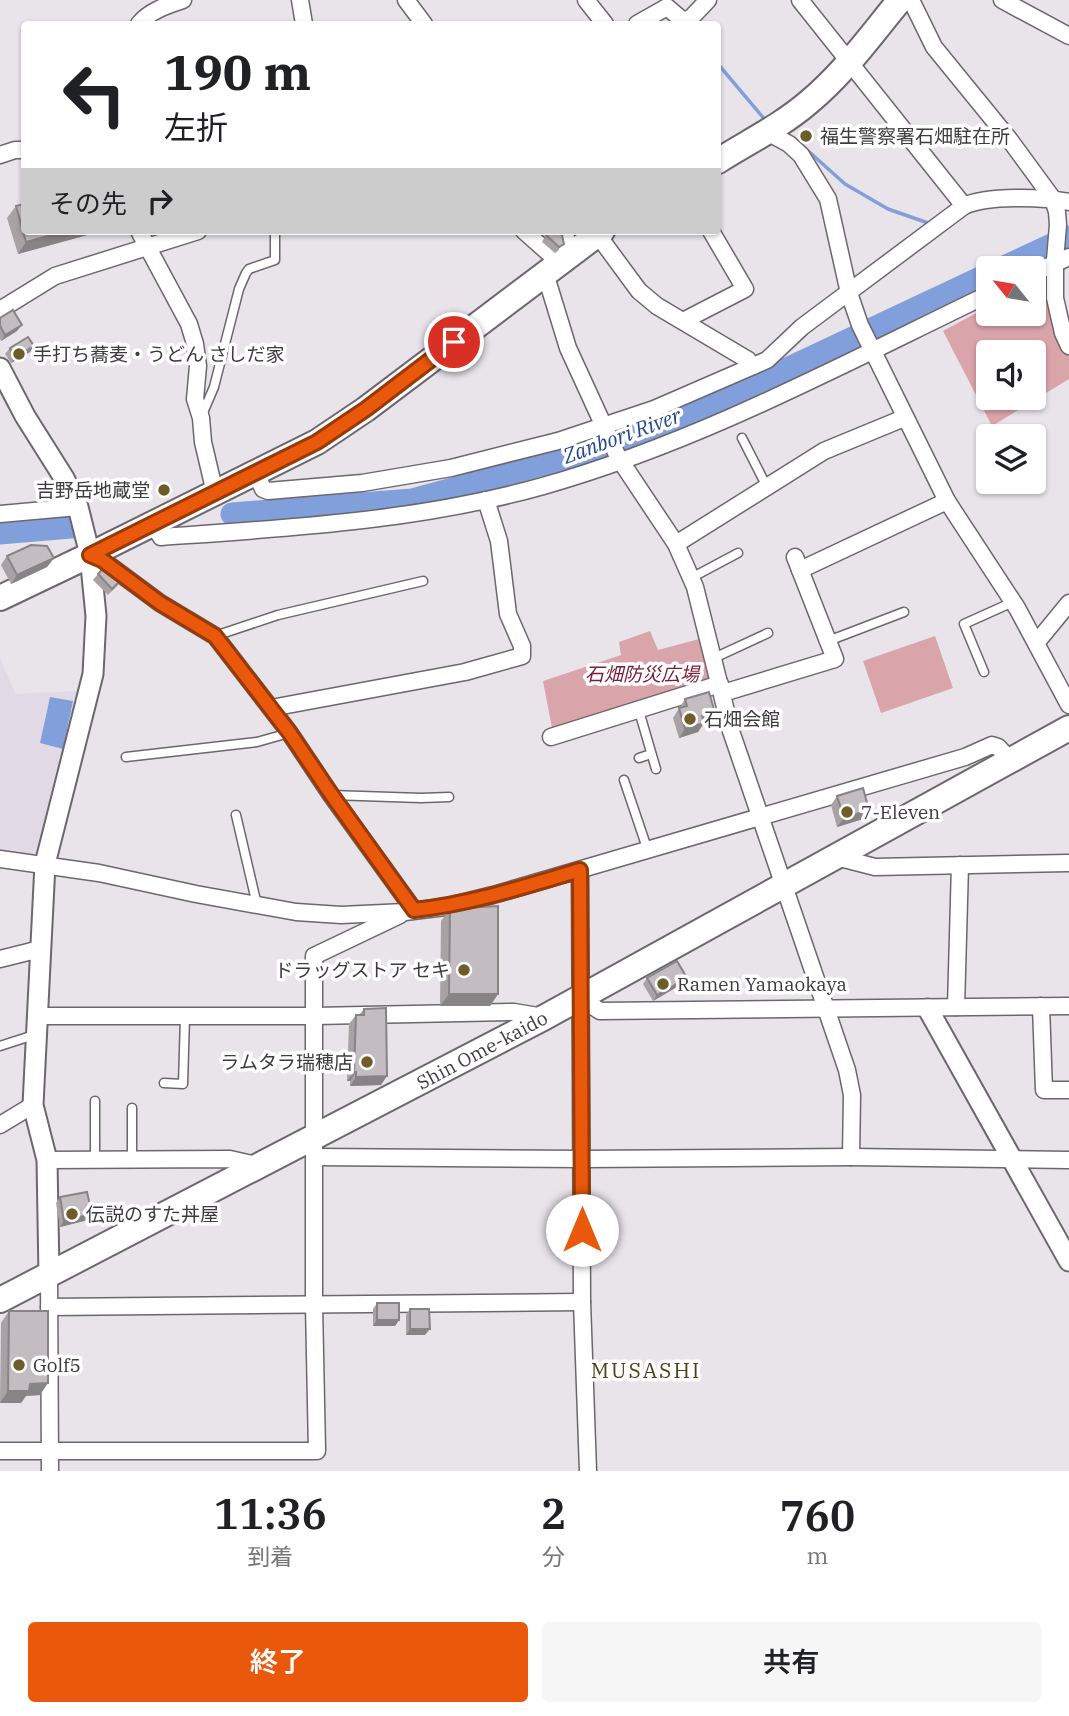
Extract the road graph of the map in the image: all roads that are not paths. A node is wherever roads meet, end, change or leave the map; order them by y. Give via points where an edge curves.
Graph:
1 (183, 0) edge
2 (300, 0) edge
3 (406, 0) edge
4 (586, 0) edge
5 (708, 0) edge
6 (800, 0) edge
7 (900, 0) edge
8 (911, 0) edge
9 (1002, 0) edge
10 (141, 21) edge
11 (304, 21) edge
12 (422, 21) edge
13 (603, 21) edge
14 (642, 21) edge
15 (1069, 36) edge
16 (848, 63) junction
17 (766, 132) junction
18 (21, 150) edge
19 (0, 155) edge
20 (721, 159) edge
21 (1061, 201) edge
22 (964, 205) junction
23 (141, 235) edge
24 (185, 235) edge
25 (275, 235) edge
26 (530, 235) edge
27 (596, 235) edge
28 (601, 235) edge
29 (713, 235) edge
30 (147, 247) junction
31 (560, 255) edge
32 (1060, 260) edge
33 (849, 293) junction
34 (976, 300) edge
35 (0, 310) edge
36 (683, 321) junction
37 (1069, 346) edge
38 (871, 347) junction
39 (753, 366) junction
40 (1, 373) edge
41 (201, 418) junction
42 (904, 418) junction
43 (605, 428) junction
44 (742, 438) dead end
45 (619, 459) junction
46 (256, 473) junction
47 (767, 487) junction
48 (215, 493) junction
49 (486, 500) junction
50 (947, 501) junction
51 (78, 507) junction
52 (0, 514) edge
53 (153, 524) junction
54 (676, 544) junction
55 (738, 553) dead end
56 (90, 555) junction
57 (691, 578) junction
58 (423, 581) dead end
59 (0, 598) edge
60 (1013, 602) junction
61 (1069, 603) edge
62 (904, 612) dead end
63 (768, 634) dead end
64 (215, 636) junction
65 (828, 641) junction
66 (1037, 642) junction
67 (714, 658) junction
68 (984, 672) dead end
69 (721, 688) junction
70 (1069, 705) edge
71 (271, 708) junction
72 (639, 711) junction
73 (1069, 728) edge
74 (289, 732) junction
75 (551, 737) dead end
76 (651, 754) junction
77 (126, 757) dead end
78 (639, 758) dead end
79 (1011, 761) junction
80 (656, 769) dead end
81 (624, 780) dead end
82 (331, 794) junction
83 (449, 797) dead end
84 (236, 815) dead end
85 (761, 816) junction
86 (647, 848) junction
87 (836, 857) junction
88 (0, 859) edge
89 (1069, 863) edge
90 (45, 864) junction
91 (960, 865) junction
92 (580, 870) junction
93 (784, 885) junction
94 (257, 905) junction
95 (410, 911) junction
96 (40, 950) junction
97 (0, 959) edge
98 (580, 998) junction
99 (1041, 1006) junction
100 (1069, 1006) edge
101 (956, 1007) junction
102 (928, 1009) junction
103 (828, 1010) junction
104 (315, 1016) junction
105 (185, 1017) junction
106 (545, 1017) junction
107 (36, 1026) junction
108 (0, 1046) edge
109 (164, 1083) dead end
110 (1069, 1090) edge
111 (95, 1101) dead end
112 (33, 1105) junction
113 (132, 1108) dead end
114 (0, 1125) edge
115 (315, 1147) junction
116 (852, 1157) junction
117 (95, 1158) junction
118 (132, 1159) junction
119 (582, 1159) junction
120 (47, 1160) junction
121 (1013, 1160) junction
122 (1069, 1160) edge
123 (261, 1166) junction
124 (1069, 1261) edge
125 (49, 1275) junction
126 (0, 1300) edge
127 (582, 1301) junction
128 (314, 1305) junction
129 (49, 1307) junction
130 (0, 1451) edge
131 (51, 1451) junction
132 (50, 1471) edge
133 (588, 1471) edge

1 - 10 street
2 - 11 street
3 - 12 street
4 - 13 street
5 - 14 street via 689,20 667,7
6 - 16 street
7 - 16 main road
8 - 21 street via 934,47
9 - 15 street
16 - 17 main road via 811,101
16 - 22 street
17 - 20 main road
17 - 33 street via 802,155 828,199
18 - 19 street
21 - 22 street via 984,200
21 - 32 street
22 - 33 street
23 - 30 street
24 - 30 street
25 - 41 lane via 275,260 249,269 239,289 214,387
26 - 31 street
27 - 31 main road
28 - 36 street via 639,291
29 - 36 street via 746,289
30 - 35 street via 55,276
30 - 41 street via 189,324 198,366 195,399
31 - 43 street via 565,340
31 - 46 main road via 351,420
32 - 37 street via 1055,298
33 - 38 street
33 - 39 street via 767,360
34 - 38 street
36 - 39 street
38 - 42 street
38 - 45 street via 683,439
39 - 43 street
40 - 51 street
41 - 48 street
42 - 47 street via 824,451
42 - 50 street
43 - 45 street
43 - 46 street via 481,461 382,480 268,491
44 - 47 lane
45 - 49 street
45 - 54 street
46 - 48 main road
47 - 54 street
48 - 53 main road
49 - 53 street via 377,519 189,535 161,537
49 - 71 street via 499,541 508,614 522,656
50 - 60 street
50 - 65 street via 798,564
51 - 52 street
51 - 56 street
53 - 56 main road
54 - 57 street
55 - 57 lane
56 - 59 main road
56 - 64 street
56 - 90 street via 96,631 93,674
57 - 67 street
58 - 64 lane via 278,615
60 - 66 street
60 - 68 lane via 964,624
61 - 66 street
62 - 65 lane
63 - 67 lane
64 - 71 street
65 - 69 street via 835,659
66 - 70 street
67 - 69 street
69 - 72 street
69 - 85 street
71 - 74 street
72 - 75 street
72 - 76 lane
73 - 79 main road, Shin Ome-kaido
74 - 77 lane via 257,742
74 - 82 street
76 - 78 lane
76 - 80 lane
79 - 85 street via 992,745 965,757
79 - 87 main road, Shin Ome-kaido
81 - 86 lane
82 - 83 lane
82 - 95 street
84 - 94 lane
85 - 86 street
85 - 93 street
86 - 92 street
87 - 91 street via 875,867
87 - 93 main road, Shin Ome-kaido
88 - 90 street
89 - 91 street
90 - 94 street
90 - 96 street
91 - 101 street
92 - 95 street via 444,907
92 - 98 street
93 - 98 main road, Shin Ome-kaido
93 - 103 street
94 - 95 street via 326,915
95 - 104 street via 314,956
96 - 97 street
96 - 107 street
98 - 103 street via 600,1011
98 - 106 main road, Shin Ome-kaido
98 - 119 street
99 - 100 street
99 - 101 street
99 - 110 street via 1044,1090
101 - 102 street
102 - 103 street
102 - 121 street
103 - 116 street via 852,1095
104 - 105 street
104 - 106 street via 514,1012
104 - 115 street
105 - 107 street
105 - 109 lane via 183,1084
106 - 115 main road, Shin Ome-kaido
107 - 108 lane
107 - 112 street
111 - 117 lane
112 - 114 street
112 - 120 street
113 - 118 lane
115 - 119 street
115 - 123 main road, Shin Ome-kaido
115 - 128 street
116 - 119 street
116 - 121 street
117 - 118 street
117 - 120 street
118 - 123 street via 230,1159
119 - 127 street
120 - 125 street
121 - 122 street
121 - 124 street
123 - 125 main road, Shin Ome-kaido
125 - 126 main road, Shin Ome-kaido
125 - 129 street
127 - 128 street
127 - 133 street
128 - 129 street
128 - 131 street via 317,1451
129 - 131 street
130 - 131 street
131 - 132 street

